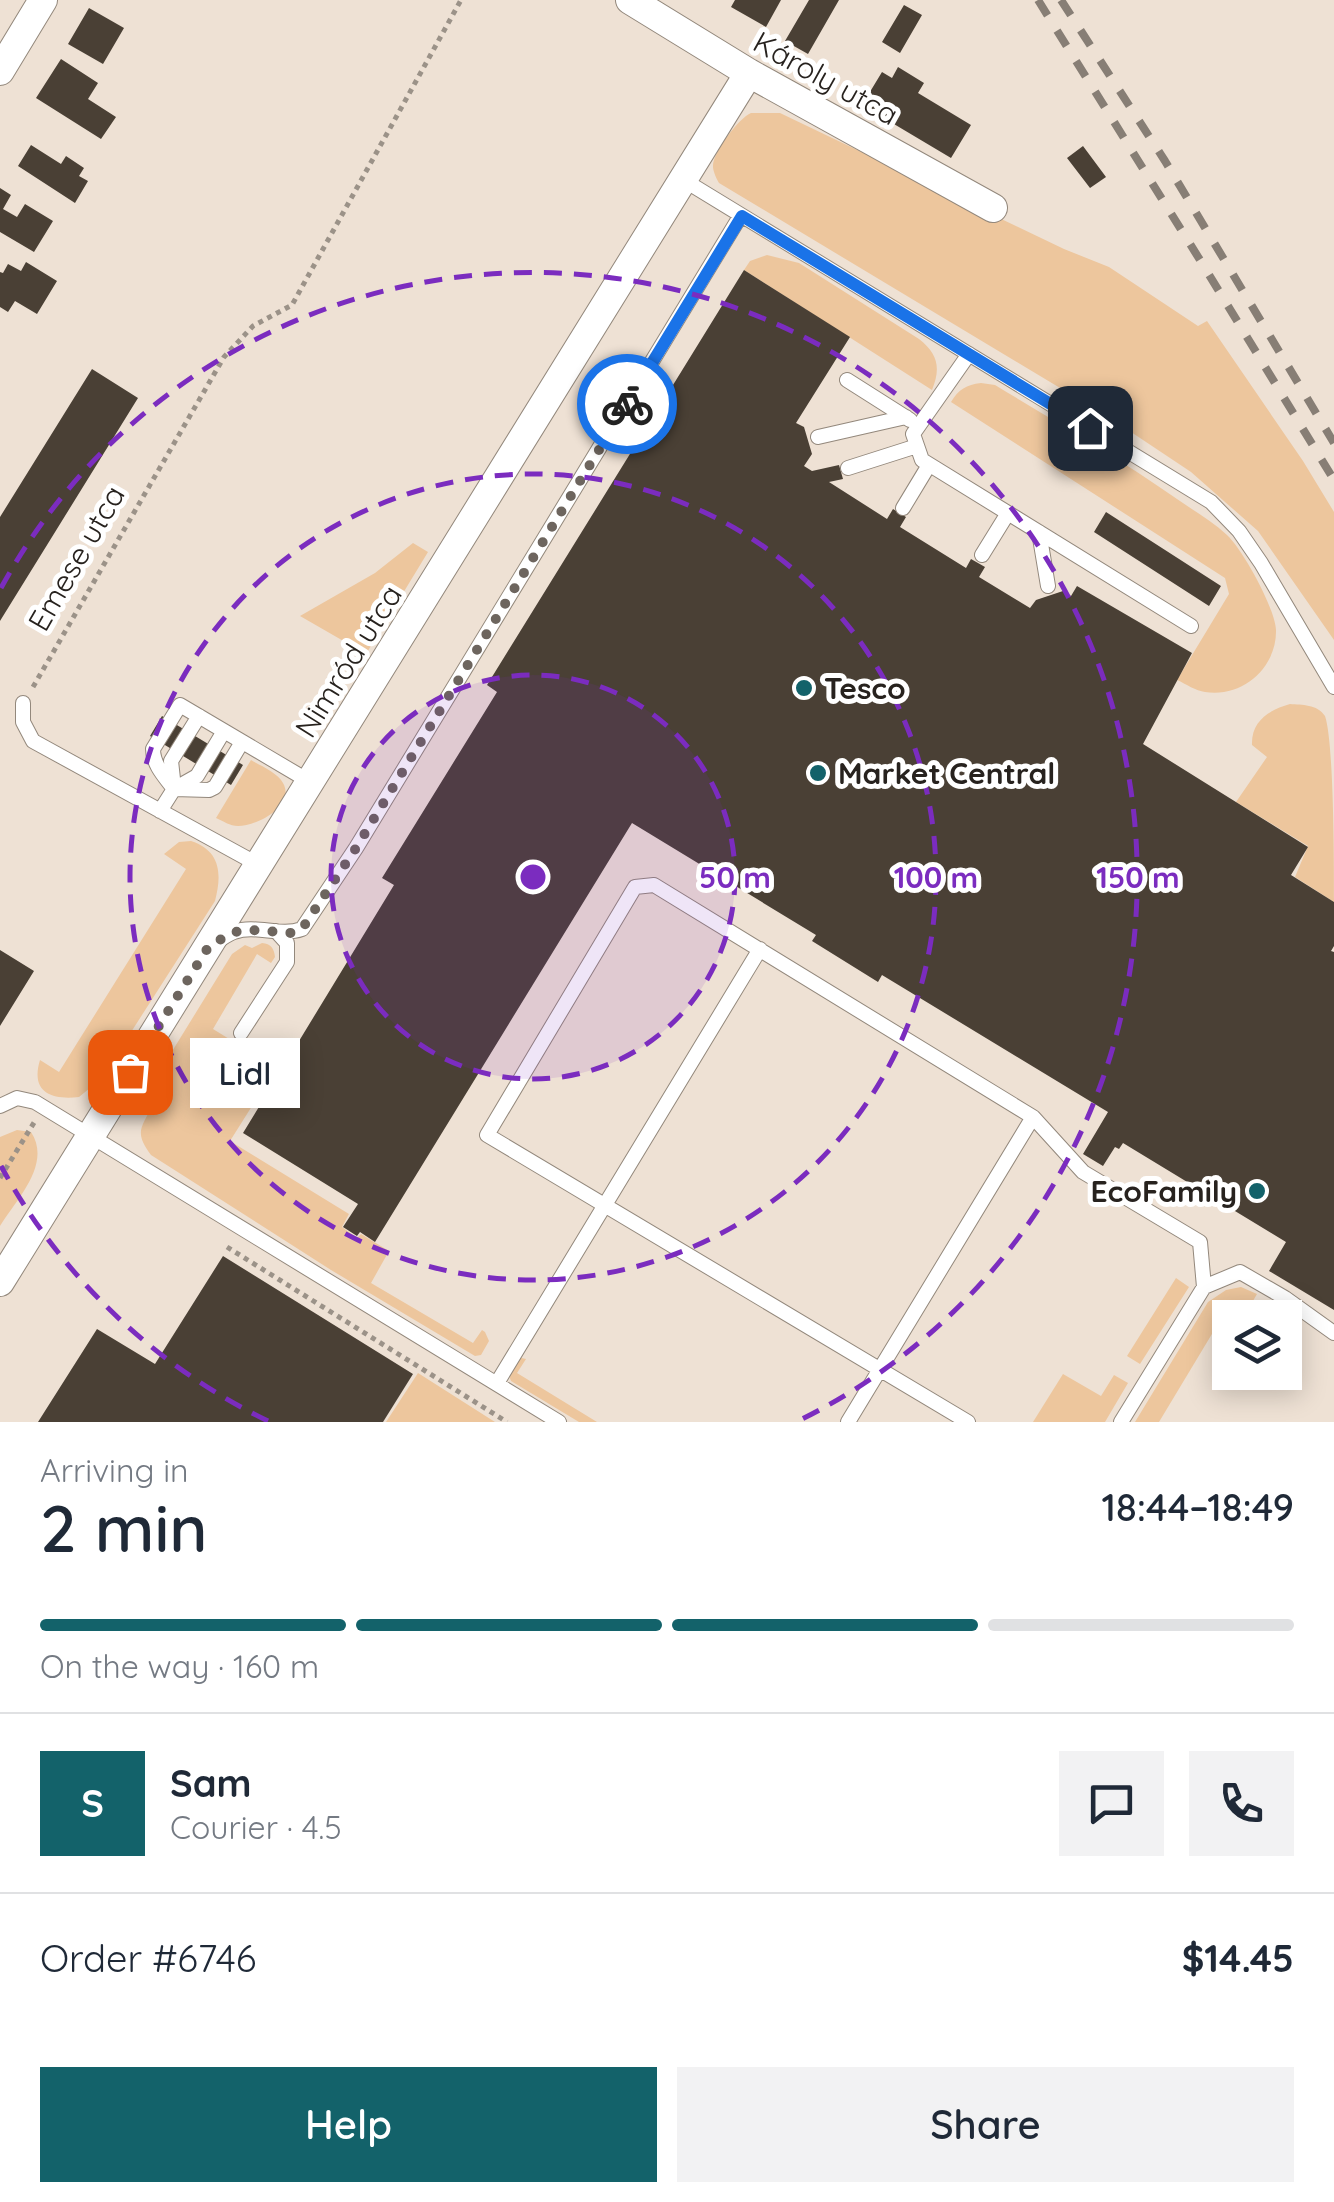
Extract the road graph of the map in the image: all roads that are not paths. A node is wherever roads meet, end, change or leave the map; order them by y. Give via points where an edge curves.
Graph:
1 (44, 0) edge
2 (630, 0) edge
3 (10, 34) edge
4 (0, 70) edge
5 (749, 73) junction
6 (682, 179) junction
7 (993, 208) dead end
8 (742, 216) junction
9 (969, 354) junction
10 (848, 380) dead end
11 (912, 422) junction
12 (818, 437) dead end
13 (917, 446) junction
14 (929, 465) junction
15 (848, 468) dead end
16 (903, 508) dead end
17 (1008, 513) junction
18 (1039, 532) junction
19 (982, 555) dead end
20 (1048, 586) dead end
21 (1191, 626) dead end
22 (1334, 687) edge
23 (23, 703) road end
24 (199, 716) junction
25 (224, 731) junction
26 (242, 742) junction
27 (312, 782) junction
28 (174, 789) junction
29 (160, 811) junction
30 (259, 866) junction
31 (302, 929) junction
32 (276, 931) junction
33 (209, 946) junction
34 (760, 948) junction
35 (287, 962) junction
36 (242, 1033) dead end
37 (0, 1106) edge
38 (1033, 1117) junction
39 (90, 1135) junction
40 (606, 1204) junction
41 (0, 1282) edge
42 (1204, 1287) junction
43 (1334, 1332) edge
44 (881, 1370) junction
45 (497, 1383) junction
46 (559, 1422) edge
47 (848, 1422) edge
48 (968, 1422) edge
49 (1121, 1422) edge

1 - 3 street
2 - 5 street, Károly utca
3 - 4 street
5 - 6 street, Nimród utca
5 - 7 street, Károly utca
6 - 8 lane
6 - 27 street, Nimród utca
8 - 9 lane
8 - 31 lane
9 - 11 lane
9 - 22 lane via 1211,502 1261,563
10 - 11 lane
11 - 12 lane
11 - 13 lane
13 - 14 lane
13 - 15 lane
14 - 16 lane
14 - 17 lane
17 - 18 lane
17 - 19 lane
18 - 20 lane
18 - 21 lane
23 - 29 lane via 33,741
24 - 25 lane
24 - 28 lane via 171,760
24 - 28 lane via 180,705 152,749
25 - 26 lane
25 - 28 lane via 197,776
26 - 27 lane
26 - 28 lane via 215,787
27 - 30 street, Nimród utca
28 - 29 lane
29 - 30 lane
30 - 33 street, Nimród utca
31 - 32 lane
31 - 35 lane
32 - 33 lane via 234,932
32 - 35 lane via 287,944
33 - 39 street, Nimród utca
34 - 38 lane
34 - 40 lane
34 - 40 lane via 654,885 636,887 487,1135
35 - 36 lane
37 - 39 lane via 17,1098 35,1102
38 - 42 lane via 1083,1172 1200,1242
38 - 44 lane
39 - 41 street, Nimród utca
39 - 45 lane
40 - 44 lane
40 - 45 lane
42 - 43 lane via 1240,1272
42 - 49 lane
44 - 47 lane
44 - 48 lane
45 - 46 lane

